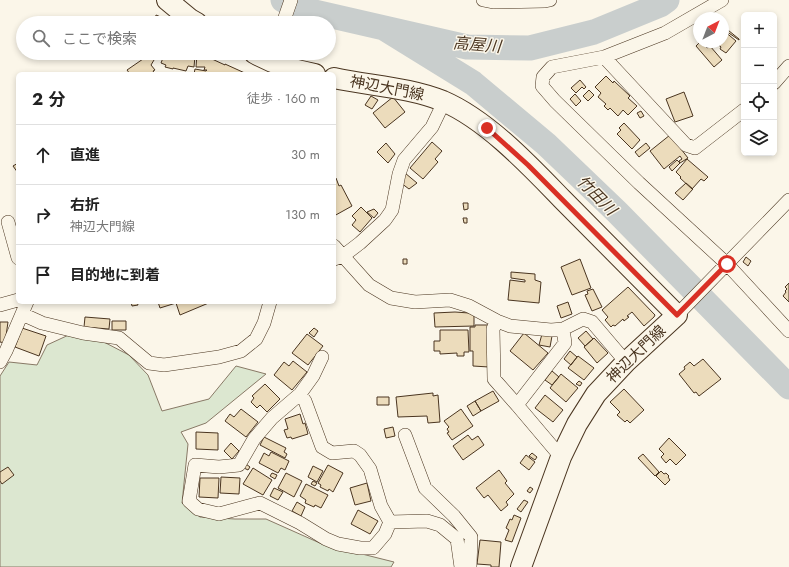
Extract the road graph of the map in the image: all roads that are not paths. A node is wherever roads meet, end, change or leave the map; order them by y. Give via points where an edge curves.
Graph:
1 (167, 0) edge
2 (291, 0) edge
3 (483, 0) edge
4 (550, 0) edge
5 (722, 0) edge
6 (186, 16) edge
7 (285, 16) edge
8 (604, 58) junction
9 (272, 61) edge
10 (789, 66) edge
11 (306, 72) edge
12 (336, 78) edge
13 (777, 80) edge
14 (444, 102) junction
15 (741, 112) edge
16 (789, 200) edge
17 (9, 222) edge
18 (16, 250) edge
19 (339, 258) edge
20 (725, 266) junction
21 (16, 301) edge
22 (26, 304) edge
23 (269, 304) edge
24 (0, 305) edge
25 (679, 313) junction
26 (22, 314) junction
27 (497, 321) junction
28 (563, 329) junction
29 (789, 331) edge
30 (322, 357) dead end
31 (0, 362) edge
32 (626, 362) junction
33 (300, 394) junction
34 (517, 405) junction
35 (405, 435) dead end
36 (560, 456) junction
37 (390, 522) junction
38 (461, 567) edge
39 (470, 567) edge
40 (521, 567) edge

1 - 6 main road
2 - 7 street
3 - 4 street
5 - 8 street via 665,33
8 - 15 street via 686,146 695,148
8 - 20 street via 552,67 543,77 542,86
9 - 11 main road
10 - 13 street
12 - 14 main road, 神辺大門線 via 405,89
14 - 19 street via 432,127 404,160 392,210 360,243
14 - 25 main road, 神辺大門線 via 465,112 487,128
16 - 20 street
17 - 18 street
19 - 27 street via 369,285 391,298 415,302 450,300 469,306
20 - 25 street
20 - 29 street
21 - 24 street
22 - 26 street
23 - 26 street via 256,339 241,351 164,365 149,363 119,338 42,323
25 - 32 main road, 神辺大門線
26 - 31 street
27 - 28 street via 510,326
27 - 34 street via 493,329 494,379
28 - 32 street via 583,319 592,322
28 - 34 street via 565,343
30 - 33 street
32 - 36 main road, 神辺大門線 via 596,394
33 - 37 street via 306,401 322,447 332,453 354,451 366,463 381,506
33 - 37 street via 272,418 254,439 239,465 195,465 189,501 198,509 219,514 260,504 300,523 326,540 360,548 373,548 385,534
34 - 36 street
35 - 39 street via 425,488 471,537
36 - 40 main road, 神辺大門線
37 - 38 street via 427,521 440,525 456,539

